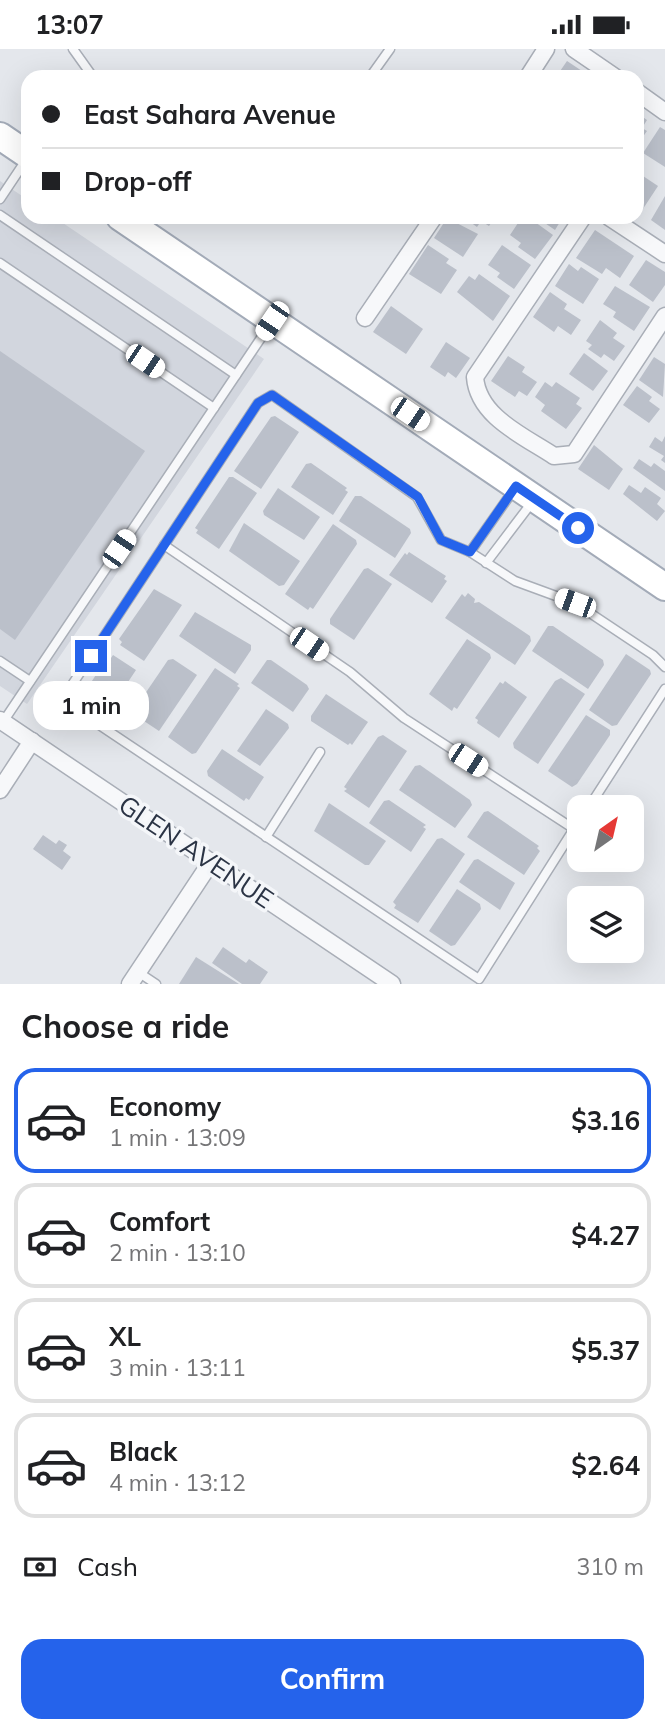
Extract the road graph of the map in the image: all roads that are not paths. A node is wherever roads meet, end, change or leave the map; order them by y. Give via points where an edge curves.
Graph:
1 (73, 49) edge
2 (390, 49) edge
3 (546, 49) edge
4 (574, 49) edge
5 (88, 70) edge
6 (375, 70) edge
7 (532, 70) edge
8 (605, 70) edge
9 (644, 97) edge
10 (665, 112) edge
11 (0, 136) edge
12 (21, 151) edge
13 (21, 167) edge
14 (0, 199) edge
15 (0, 215) edge
16 (130, 224) edge
17 (428, 224) edge
18 (578, 224) edge
19 (620, 224) edge
20 (665, 254) edge
21 (0, 263) edge
22 (665, 316) edge
23 (365, 318) dead end
24 (272, 321) junction
25 (236, 375) junction
26 (214, 408) junction
27 (526, 492) junction
28 (164, 545) junction
29 (470, 552) junction
30 (486, 563) junction
31 (665, 587) edge
32 (0, 661) edge
33 (665, 667) edge
34 (30, 681) junction
35 (665, 689) edge
36 (1, 721) edge
37 (32, 741) junction
38 (320, 752) dead end
39 (0, 790) edge
40 (597, 795) edge
41 (567, 819) edge
42 (266, 837) junction
43 (567, 841) edge
44 (211, 862) junction
45 (134, 978) edge
46 (156, 984) edge
47 (392, 984) edge

1 - 5 lane
2 - 6 lane
3 - 7 street
4 - 8 street
9 - 10 street
11 - 12 main road
13 - 14 lane
15 - 25 lane
16 - 24 main road
17 - 23 street
18 - 22 street via 475,377 476,392 487,410 554,456 574,454
19 - 20 street
21 - 26 lane
24 - 25 lane
24 - 27 main road
25 - 26 lane
26 - 34 lane
27 - 29 lane
27 - 30 lane
27 - 31 main road
28 - 29 lane via 258,403 272,395 418,497 441,540
28 - 41 lane via 350,672 404,718
28 - 42 lane via 62,700
29 - 30 lane
30 - 33 lane via 515,582 575,603
32 - 34 lane
34 - 36 lane
35 - 40 lane
36 - 37 street, GLEN AVENUE
37 - 39 street
37 - 44 street, GLEN AVENUE
38 - 42 lane
42 - 43 lane via 479,979
44 - 45 street
44 - 47 street, GLEN AVENUE
45 - 46 lane

